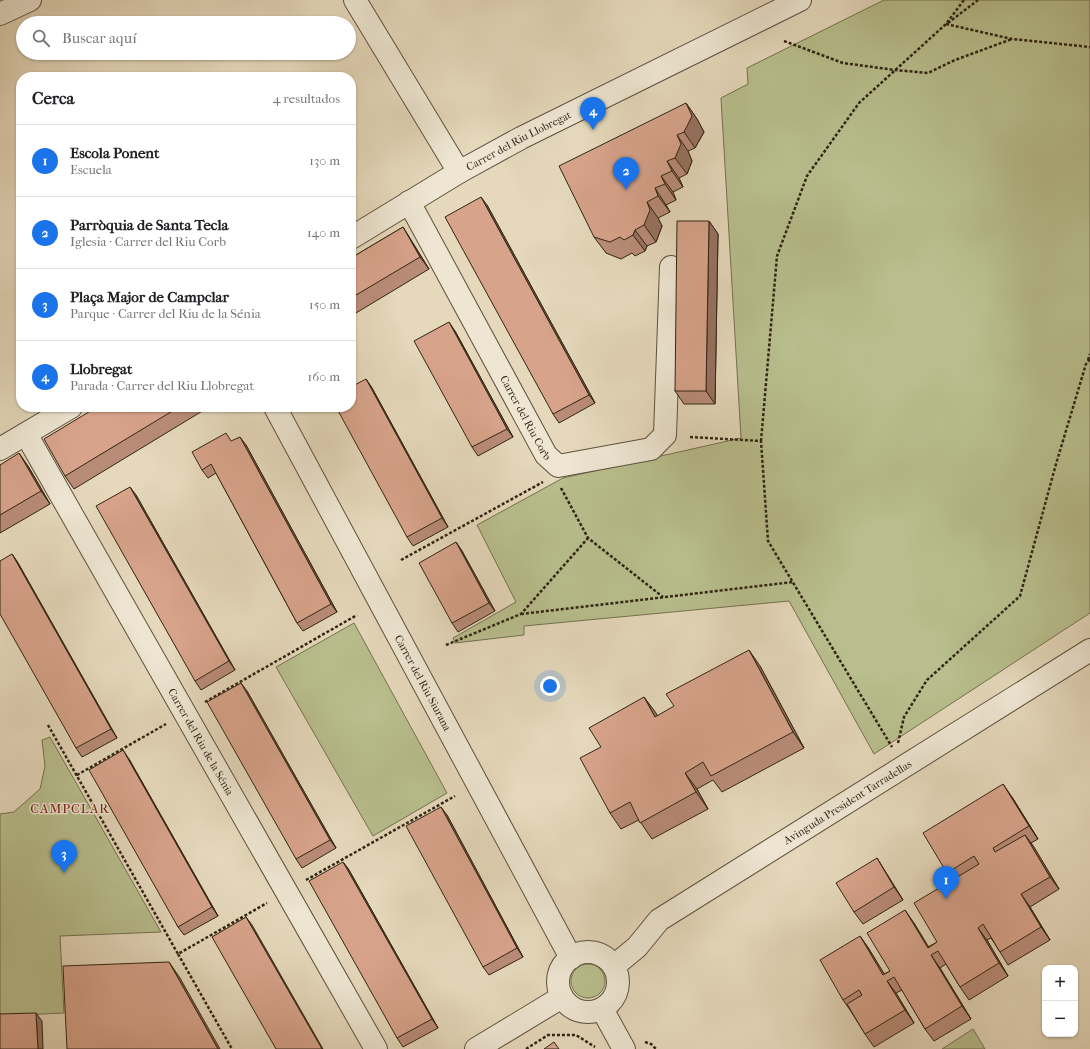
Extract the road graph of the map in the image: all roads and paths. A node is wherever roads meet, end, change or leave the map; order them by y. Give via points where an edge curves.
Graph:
1 (30, 0) edge
2 (355, 0) edge
3 (800, 0) edge
4 (964, 0) edge
5 (978, 0) edge
6 (0, 14) edge
7 (946, 24) junction
8 (1012, 39) junction
9 (784, 41) dead end
10 (1090, 47) edge
11 (895, 70) junction
12 (459, 172) junction
13 (409, 202) junction
14 (356, 235) edge
15 (671, 267) dead end
16 (1090, 354) edge
17 (1090, 359) edge
18 (1086, 364) junction
19 (63, 412) edge
20 (278, 412) edge
21 (26, 434) junction
22 (690, 437) dead end
23 (761, 441) junction
24 (0, 449) edge
25 (548, 480) dead end
26 (558, 483) dead end
27 (588, 538) junction
28 (400, 560) dead end
29 (793, 582) junction
30 (663, 597) junction
31 (521, 614) junction
32 (357, 615) dead end
33 (446, 644) dead end
34 (1090, 650) edge
35 (185, 713) junction
36 (48, 725) dead end
37 (897, 746) dead end
38 (895, 753) dead end
39 (77, 775) junction
40 (455, 796) dead end
41 (286, 891) junction
42 (178, 954) junction
43 (571, 958) junction
44 (614, 966) junction
45 (562, 997) junction
46 (602, 1009) junction
47 (232, 1049) edge
48 (376, 1049) edge
49 (476, 1049) edge
50 (526, 1049) edge
51 (597, 1049) edge
52 (624, 1049) edge

1 - 6 street
2 - 12 street
3 - 12 street, Carrer del Riu Llobregat via 521,138
4 - 7 path
5 - 7 path
7 - 8 path
7 - 11 path
8 - 10 path
8 - 11 path via 928,73
9 - 11 path via 843,63
11 - 23 path via 859,103 807,176 777,256
12 - 13 street, Carrer del Riu Llobregat
13 - 14 street, Carrer del Riu Llobregat
13 - 15 street, Carrer del Riu Corb via 546,455 558,466 651,449 665,436
16 - 18 path
17 - 18 path
18 - 37 path via 1020,596 927,680 904,717
19 - 21 street
20 - 43 street, Carrer del Riu Siurana
21 - 24 street
21 - 35 street, Carrer del Riu de la Sénia
22 - 23 path
23 - 29 path via 768,541
25 - 28 path
26 - 27 path
27 - 30 path
27 - 31 path
29 - 30 path
29 - 38 path
30 - 31 path
31 - 33 path
32 - 35 path
34 - 44 street, Avinguda President Tarradellas via 660,920 637,947
35 - 39 path
35 - 41 street, Carrer del Riu de la Sénia
36 - 39 path
39 - 42 path
40 - 41 path
41 - 42 path
41 - 48 street, Carrer del Riu de la Sénia
42 - 47 path
43 - 44 street via 582,952 591,952 607,958
43 - 45 street via 560,971 558,980
44 - 46 street via 618,986 615,996
45 - 46 street via 580,1011
45 - 49 street
46 - 52 street
50 - 51 path via 548,1035 576,1034

